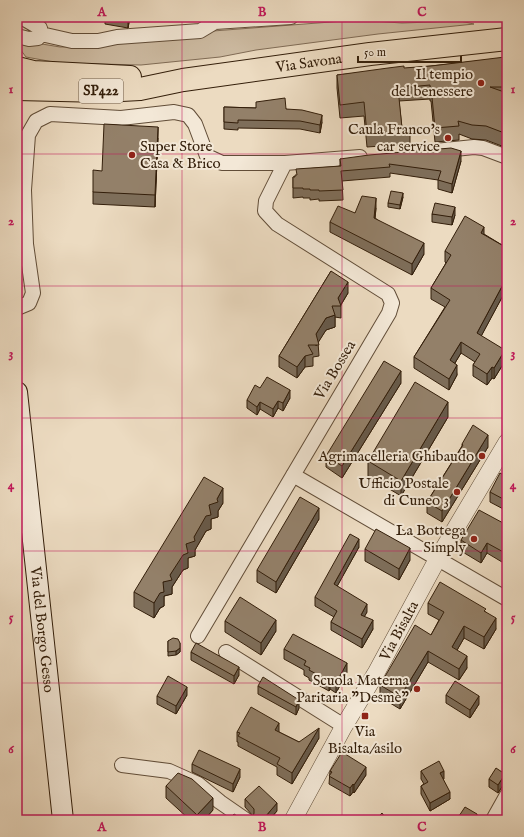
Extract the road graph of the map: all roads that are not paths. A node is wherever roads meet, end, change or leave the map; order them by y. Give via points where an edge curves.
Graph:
1 (21, 17) edge
2 (200, 17) edge
3 (291, 17) edge
4 (215, 22) junction
5 (41, 34) junction
6 (17, 36) edge
7 (507, 39) edge
8 (17, 68) edge
9 (183, 80) junction
10 (17, 89) edge
11 (419, 152) edge
12 (371, 156) edge
13 (507, 156) edge
14 (285, 163) junction
15 (17, 308) edge
16 (17, 392) edge
17 (507, 442) edge
18 (292, 475) junction
19 (438, 558) junction
20 (507, 599) edge
21 (198, 636) dead end
22 (226, 652) dead end
23 (344, 726) junction
24 (122, 765) dead end
25 (507, 795) edge
26 (500, 814) edge
27 (65, 816) edge
28 (246, 820) edge
29 (293, 820) edge

1 - 5 street via 40,28
2 - 4 lane via 205,21
3 - 4 street
4 - 5 street via 200,31 117,37 98,41 72,41
5 - 6 street via 38,38 29,39
7 - 9 main road, Via Savona / SP422 via 370,54
8 - 9 main road, Via Savona / SP422 via 33,72
9 - 10 main road, Via Savona / SP422 via 140,89
11 - 13 street via 474,147
12 - 14 street
14 - 15 street via 222,163 207,156 195,124 188,115 174,112 121,118 50,114 43,117 36,121 28,135 24,190 26,244 33,293 29,303
14 - 18 street, Via Bossea via 266,201 265,211 277,224 388,294 392,303 389,313
16 - 27 main road, Via del Borgo Gesso
17 - 19 street, Via Bisalta
18 - 19 street
18 - 21 street, Via Bossea
19 - 20 street
19 - 23 street, Via Bisalta via 376,673
22 - 23 street
23 - 29 street, Via Bisalta
24 - 28 street via 169,771 198,784
25 - 26 street

